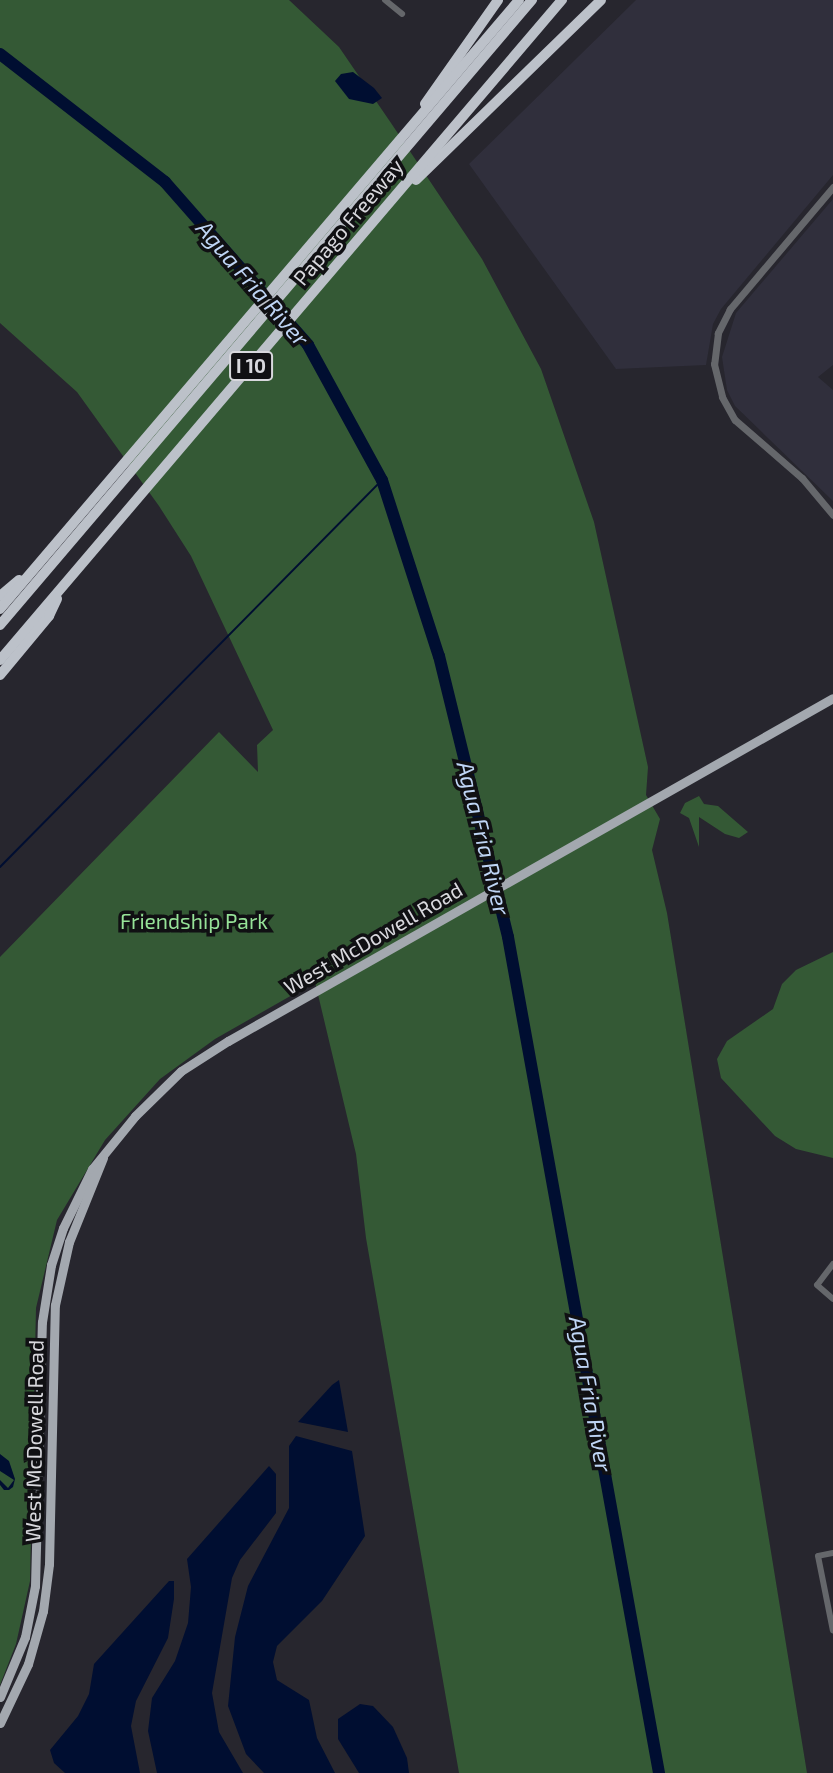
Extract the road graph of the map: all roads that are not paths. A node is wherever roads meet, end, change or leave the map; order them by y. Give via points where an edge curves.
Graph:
1 (385, 0) edge
2 (498, 0) edge
3 (519, 0) edge
4 (532, 0) edge
5 (562, 0) edge
6 (601, 0) edge
7 (402, 14) dead end
8 (419, 126) junction
9 (437, 154) junction
10 (833, 187) edge
11 (110, 488) junction
12 (833, 515) edge
13 (33, 570) junction
14 (64, 584) junction
15 (0, 596) edge
16 (0, 609) edge
17 (0, 625) edge
18 (0, 660) edge
19 (0, 675) edge
20 (833, 698) edge
21 (103, 1158) junction
22 (833, 1264) edge
23 (833, 1299) edge
24 (833, 1553) edge
25 (833, 1631) edge
26 (0, 1697) edge
27 (0, 1723) edge

1 - 7 street
2 - 8 highway via 436,82
3 - 8 highway, Papago Freeway / I 10
4 - 8 highway
5 - 9 highway, Papago Freeway / I 10
6 - 9 highway
8 - 11 highway, Papago Freeway / I 10
9 - 14 highway, Papago Freeway / I 10
10 - 12 street via 724,319 713,364 735,420 802,478
11 - 13 highway, Papago Freeway / I 10
11 - 17 highway
13 - 15 highway
13 - 16 highway, Papago Freeway / I 10
14 - 18 highway, Papago Freeway / I 10
14 - 19 highway via 49,616
20 - 21 main road, West McDowell Road via 181,1072 139,1110
21 - 26 main road, West McDowell Road via 92,1168 67,1218 47,1287 35,1586 25,1637
21 - 27 main road, West McDowell Road via 69,1242 55,1305 49,1564 43,1611 28,1664
22 - 23 street via 817,1285
24 - 25 street via 818,1556

